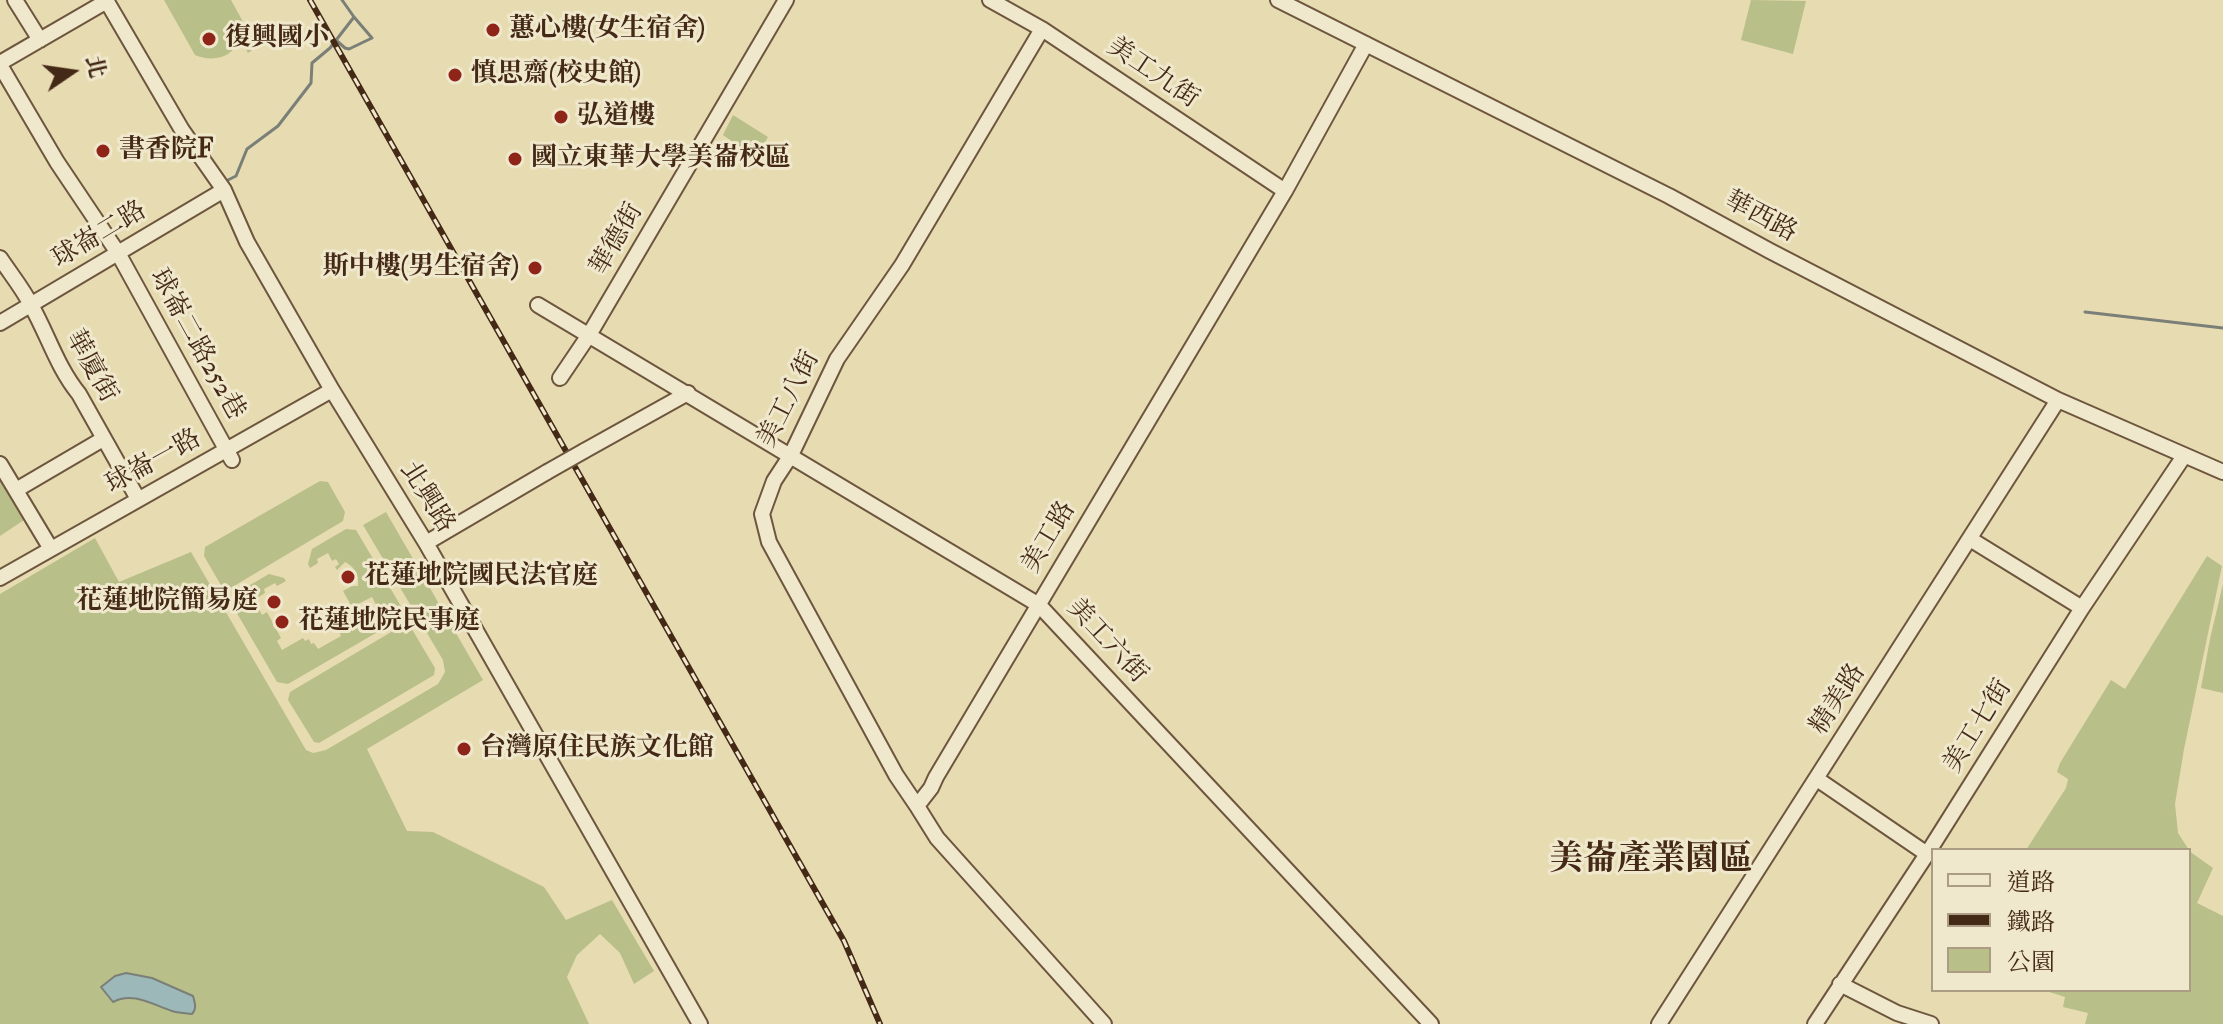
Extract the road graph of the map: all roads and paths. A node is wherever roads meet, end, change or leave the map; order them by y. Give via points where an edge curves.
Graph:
1 (15, 0) edge
2 (786, 0) edge
3 (990, 0) edge
4 (1278, 0) edge
5 (106, 1) edge
6 (1042, 29) junction
7 (40, 40) junction
8 (1366, 44) junction
9 (0, 64) edge
10 (224, 190) junction
11 (1285, 191) junction
12 (118, 253) junction
13 (0, 258) edge
14 (31, 304) junction
15 (538, 305) dead end
16 (0, 323) edge
17 (589, 335) junction
18 (560, 378) dead end
19 (332, 390) junction
20 (688, 393) junction
21 (2058, 400) junction
22 (103, 439) junction
23 (229, 455) junction
24 (791, 455) junction
25 (2184, 456) junction
26 (0, 464) edge
27 (2223, 472) edge
28 (16, 490) junction
29 (138, 499) junction
30 (1970, 539) junction
31 (426, 543) junction
32 (51, 549) junction
33 (0, 578) edge
34 (1039, 605) junction
35 (2082, 608) junction
36 (1817, 779) junction
37 (917, 806) junction
38 (1927, 854) junction
39 (1840, 984) junction
40 (700, 1024) edge
41 (1104, 1024) edge
42 (1431, 1024) edge
43 (1659, 1024) edge
44 (1815, 1024) edge
45 (1931, 1024) edge

1 - 7 street
2 - 17 street, 華德街
3 - 6 street, 美工九街
4 - 8 street, 華西路
5 - 7 street
5 - 10 street, 北興路
6 - 11 street, 美工九街
6 - 24 street, 美工八街 via 902,265 837,359
7 - 9 street
8 - 11 street, 美工路
8 - 21 street, 華西路
9 - 12 street, 球崙二路252巷
10 - 12 street, 球崙二路
10 - 19 street, 北興路 via 247,242
11 - 34 street, 美工路
12 - 14 street, 球崙二路
12 - 23 street, 球崙二路252巷
13 - 14 street, 華廈街
14 - 16 street, 球崙二路
14 - 22 street, 華廈街
15 - 17 street, 美工六街
17 - 18 street, 華德街
17 - 20 street, 美工六街
19 - 23 street, 球崙一路
19 - 31 street, 北興路
20 - 24 street, 美工六街
20 - 31 street, bridge
21 - 25 street, 華西路
21 - 30 street, 精美路
22 - 28 street
22 - 29 street, 華廈街
23 - 29 street, 球崙一路
24 - 34 street, 美工六街
24 - 37 street, 美工八街 via 762,514 769,542
25 - 27 street, 華西路
25 - 35 street, 美工七街
26 - 28 street
28 - 32 street
29 - 32 street, 球崙一路
30 - 35 street
30 - 36 street, 精美路
31 - 40 street, 北興路
32 - 33 street, 球崙一路
34 - 37 street, 美工路
34 - 42 street, 美工六街
35 - 38 street, 美工七街
36 - 38 street
36 - 43 street, 精美路
37 - 41 street via 937,838
38 - 39 street, 美工七街
39 - 44 street, 美工七街
39 - 45 street

